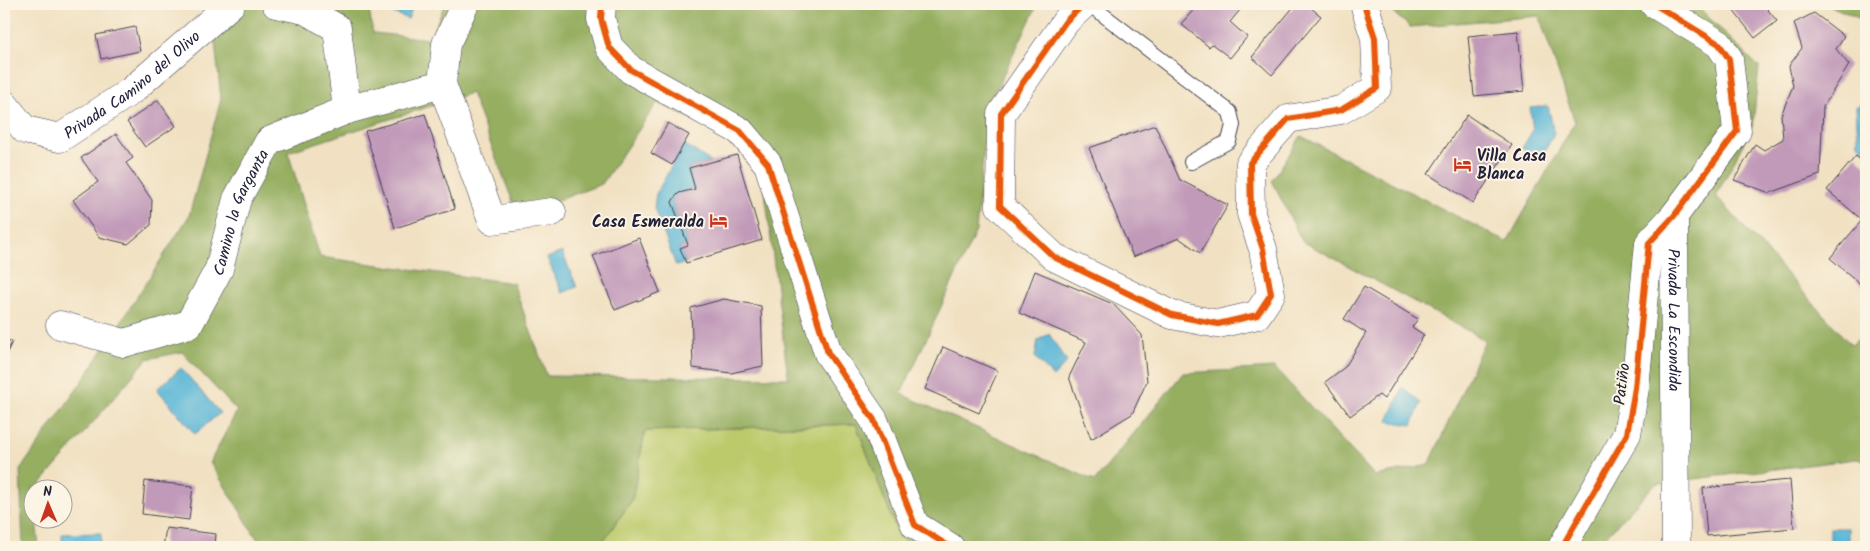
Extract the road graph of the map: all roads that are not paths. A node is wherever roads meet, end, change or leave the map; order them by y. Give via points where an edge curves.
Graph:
1 (231, 4) edge
2 (276, 4) edge
3 (465, 4) edge
4 (602, 4) edge
5 (1084, 4) edge
6 (1088, 4) edge
7 (1364, 4) edge
8 (1654, 4) edge
9 (442, 84) junction
10 (4, 104) edge
11 (347, 110) junction
12 (1191, 162) dead end
13 (552, 212) dead end
14 (1674, 216) junction
15 (60, 325) dead end
16 (950, 547) edge
17 (1562, 547) edge
18 (1676, 547) edge

1 - 10 street, Privada Camino del Olivo via 131,91 60,138 25,130
2 - 11 street via 305,10 337,28
3 - 9 street via 446,44
4 - 16 street via 609,47 631,70 740,131 768,164 828,353 874,420 915,525
5 - 7 street via 1066,21 1001,114 1000,206 1054,257 1172,315 1218,324 1257,315 1271,294 1263,248 1251,214 1250,163 1288,118 1341,110 1377,88 1375,38
6 - 12 lane via 1230,112 1233,125 1230,141
8 - 14 street via 1719,44 1724,51 1729,59 1737,131
9 - 11 street, Camino la Garganta
9 - 13 street via 492,220
11 - 15 street, Camino la Garganta via 269,141 237,199 219,269 189,324 124,343
14 - 17 street, Patiño via 1649,243 1635,388 1627,434
14 - 18 street, Privada La Escondida

